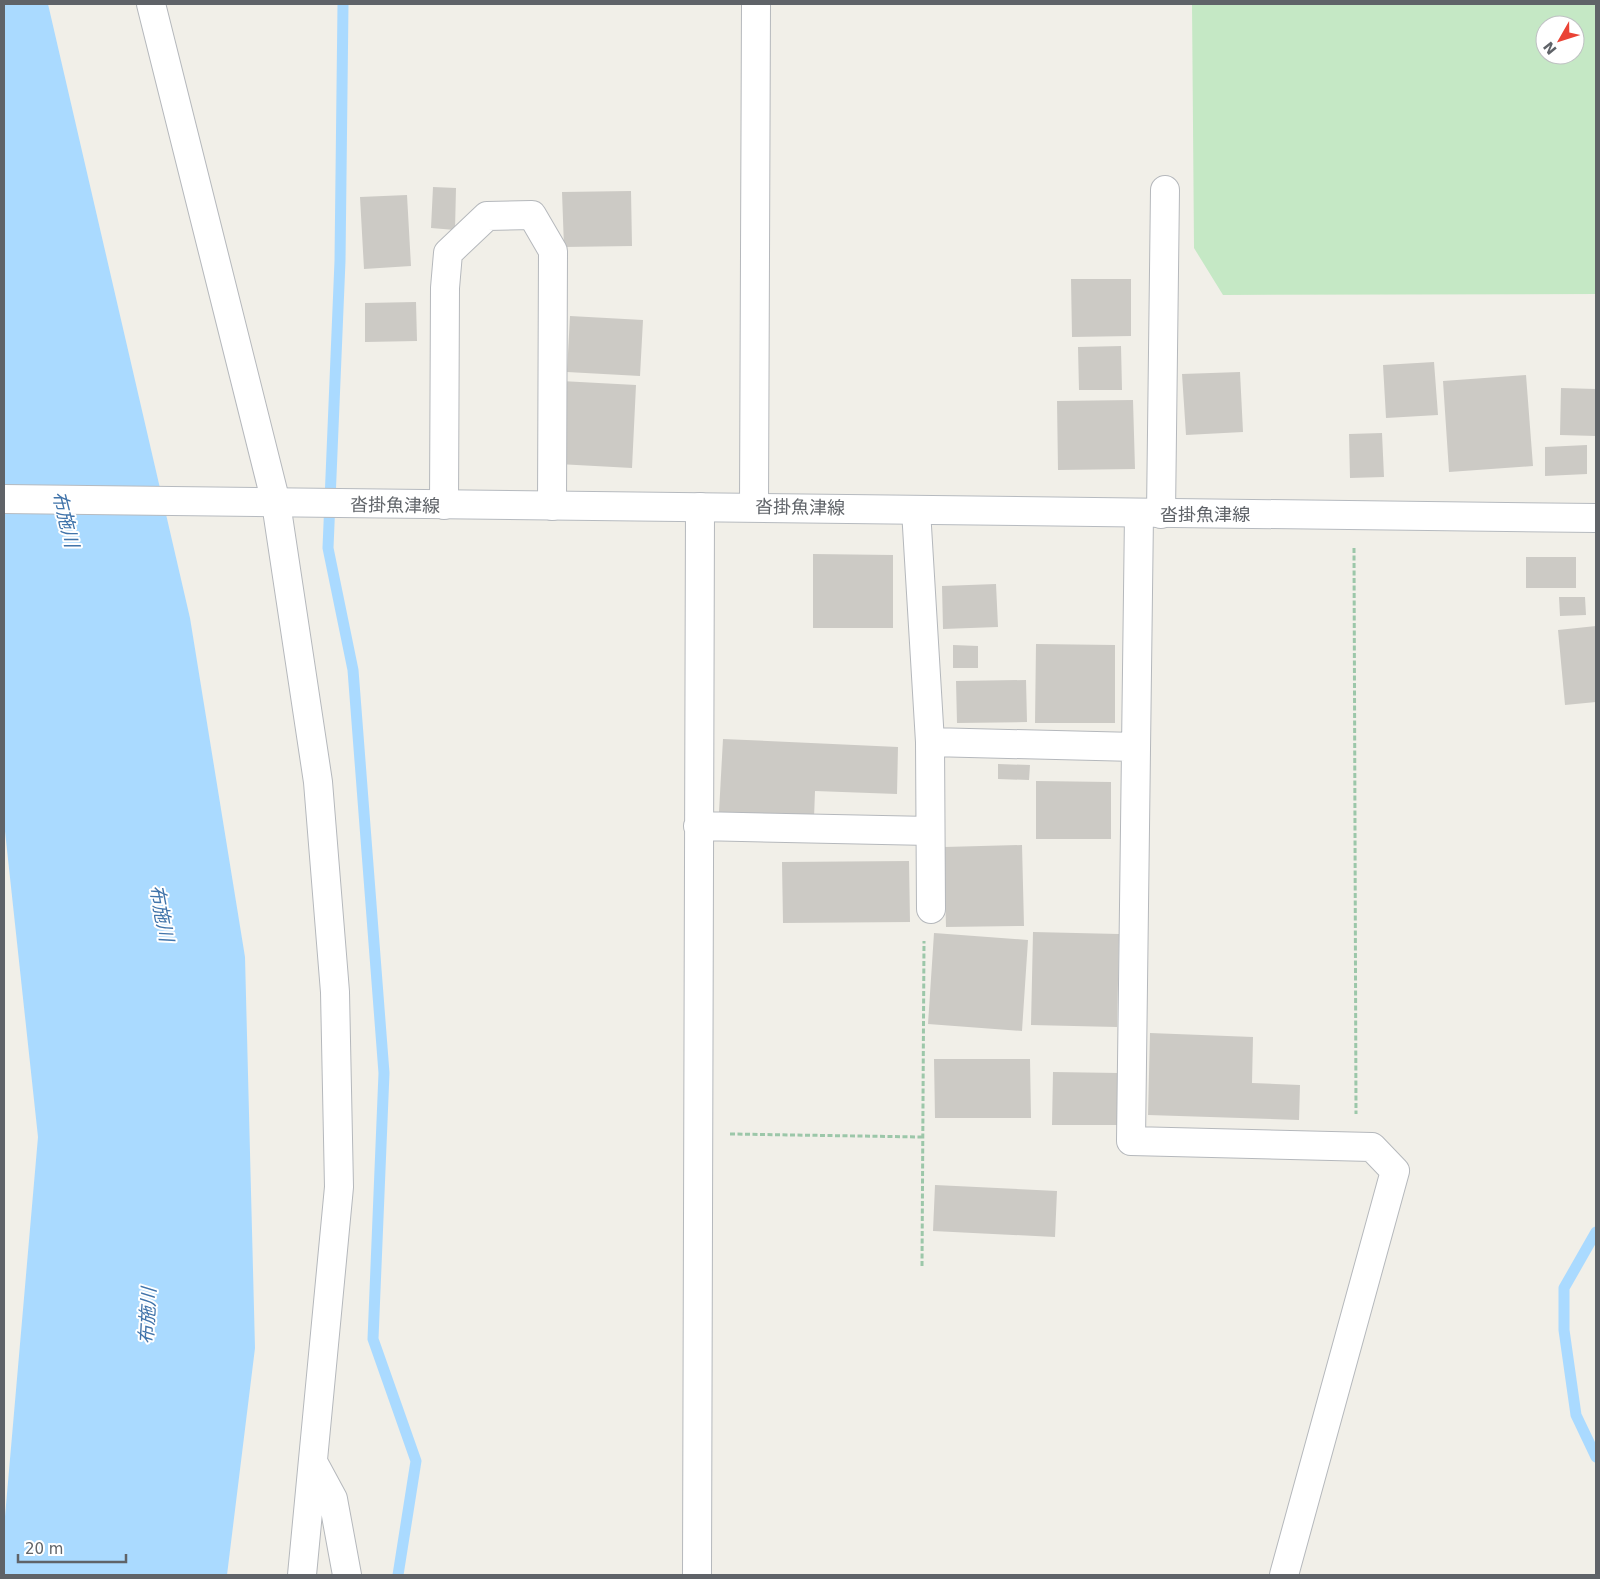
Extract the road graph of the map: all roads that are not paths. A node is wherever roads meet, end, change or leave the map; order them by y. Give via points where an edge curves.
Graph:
1 (151, 4) edge
2 (756, 4) edge
3 (1165, 190) dead end
4 (4, 499) edge
5 (276, 503) junction
6 (444, 505) junction
7 (552, 506) junction
8 (754, 506) junction
9 (700, 507) junction
10 (916, 510) junction
11 (1150, 514) junction
12 (1596, 518) edge
13 (930, 742) junction
14 (1136, 747) junction
15 (698, 826) junction
16 (930, 831) junction
17 (931, 909) road end
18 (313, 1462) junction
19 (302, 1575) edge
20 (346, 1575) edge
21 (697, 1575) edge
22 (1284, 1575) edge

1 - 5 street
2 - 8 street
3 - 11 street
4 - 5 street, 沓掛魚津線
5 - 6 street, 沓掛魚津線
5 - 18 street via 318,782 335,992 339,1187
6 - 7 street, 沓掛魚津線
6 - 7 street via 448,254 487,216 532,215 553,251
7 - 9 street, 沓掛魚津線
8 - 9 street, 沓掛魚津線
8 - 10 street, 沓掛魚津線
9 - 15 street
10 - 11 street, 沓掛魚津線
10 - 13 street
11 - 12 street, 沓掛魚津線
11 - 14 street
13 - 14 street
13 - 16 street
14 - 22 street via 1131,1141 1372,1147 1395,1171
15 - 16 street
15 - 21 street
16 - 17 street
18 - 19 street
18 - 20 street via 333,1499

